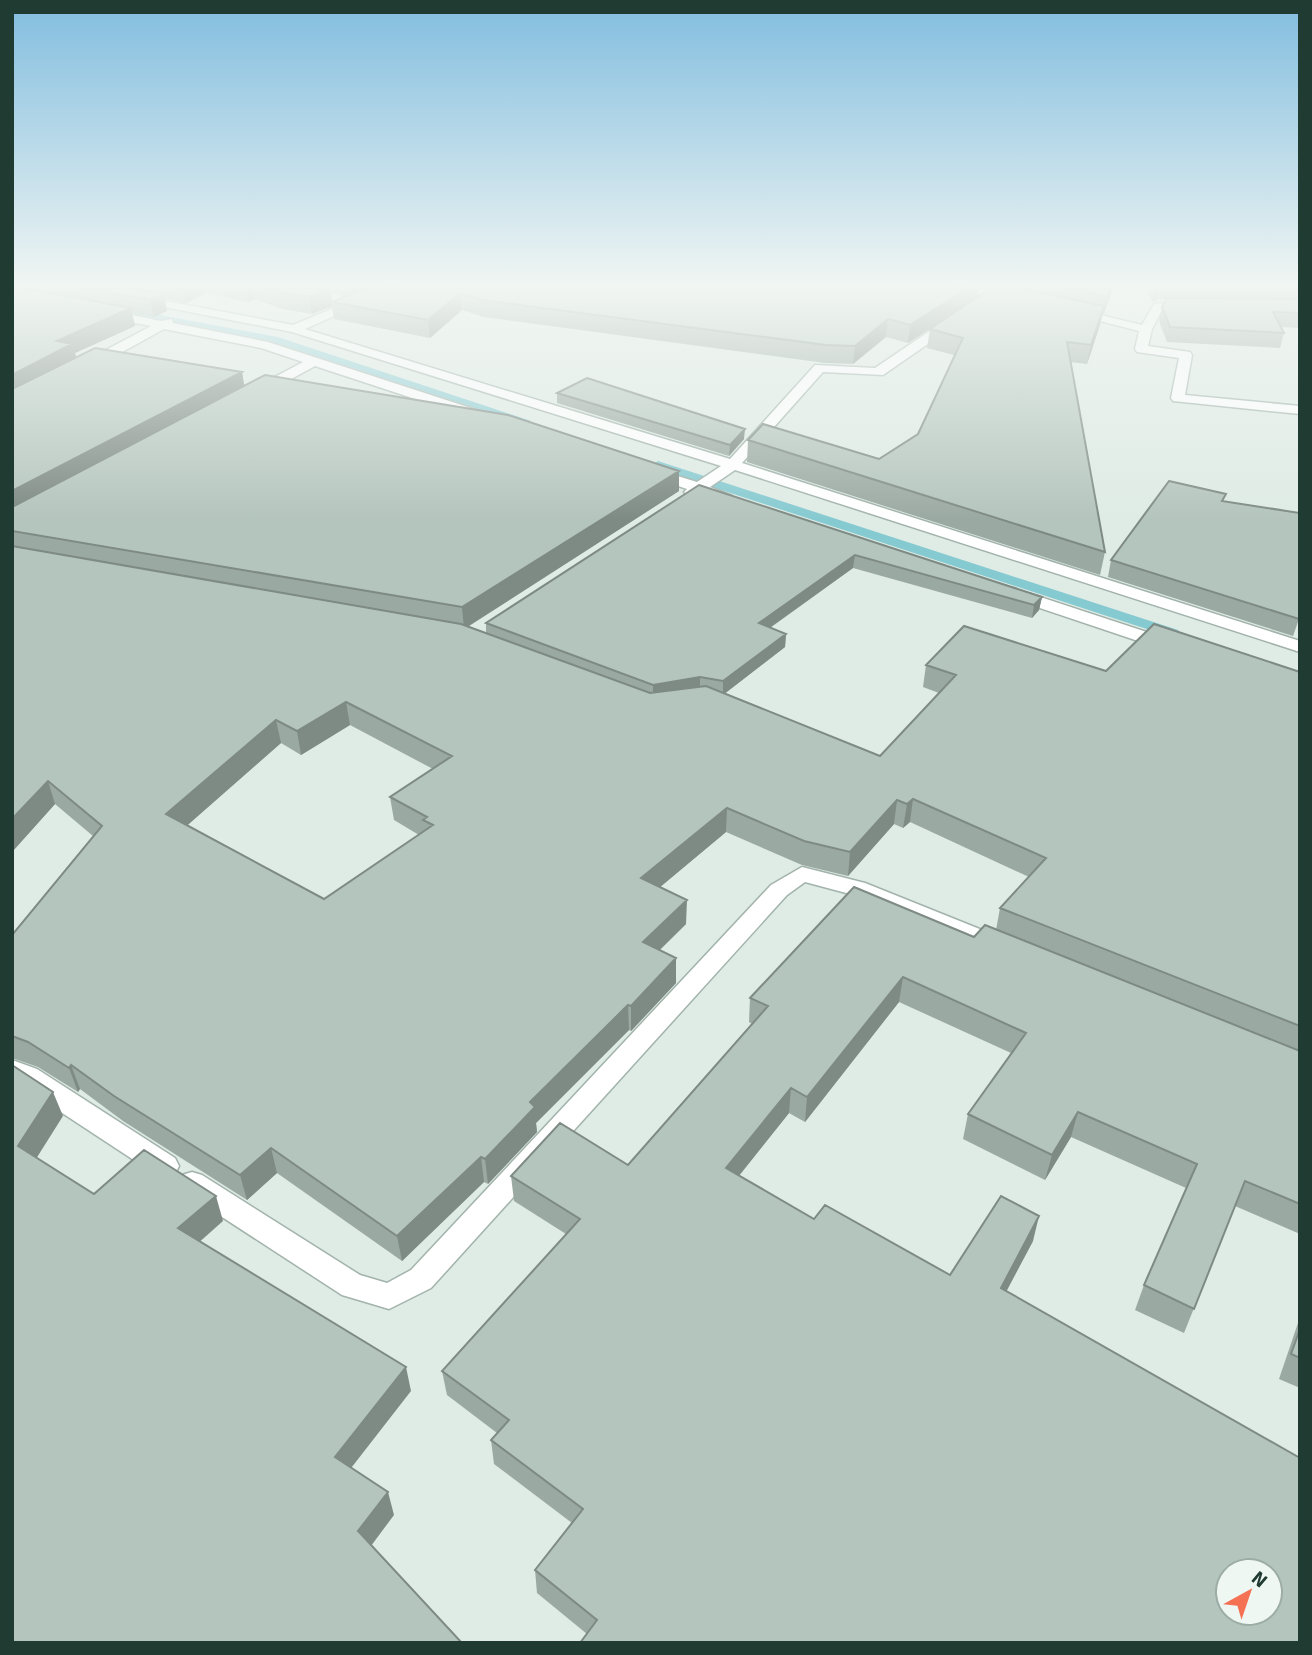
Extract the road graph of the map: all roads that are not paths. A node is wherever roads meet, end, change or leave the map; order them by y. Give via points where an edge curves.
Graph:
1 (89, 365) edge
2 (306, 365) edge
3 (327, 365) edge
4 (412, 365) edge
5 (888, 365) edge
6 (1184, 365) edge
7 (84, 368) edge
8 (467, 382) junction
9 (430, 398) junction
10 (242, 400) edge
11 (1300, 410) edge
12 (489, 419) edge
13 (733, 465) junction
14 (632, 466) edge
15 (699, 487) junction
16 (738, 500) edge
17 (676, 502) edge
18 (998, 588) edge
19 (1300, 647) edge
20 (1181, 649) edge
21 (1025, 957) edge
22 (12, 1070) edge

1 - 7 street
2 - 10 street
3 - 9 street
4 - 8 street
5 - 13 street via 878,372 820,368
6 - 11 street via 1178,398
8 - 9 street
8 - 13 street
9 - 12 street
13 - 15 street
13 - 19 street
14 - 15 street
15 - 16 street
15 - 17 street
18 - 20 street
21 - 22 street via 856,888 802,874 779,890 421,1279 389,1296 352,1286 28,1076

